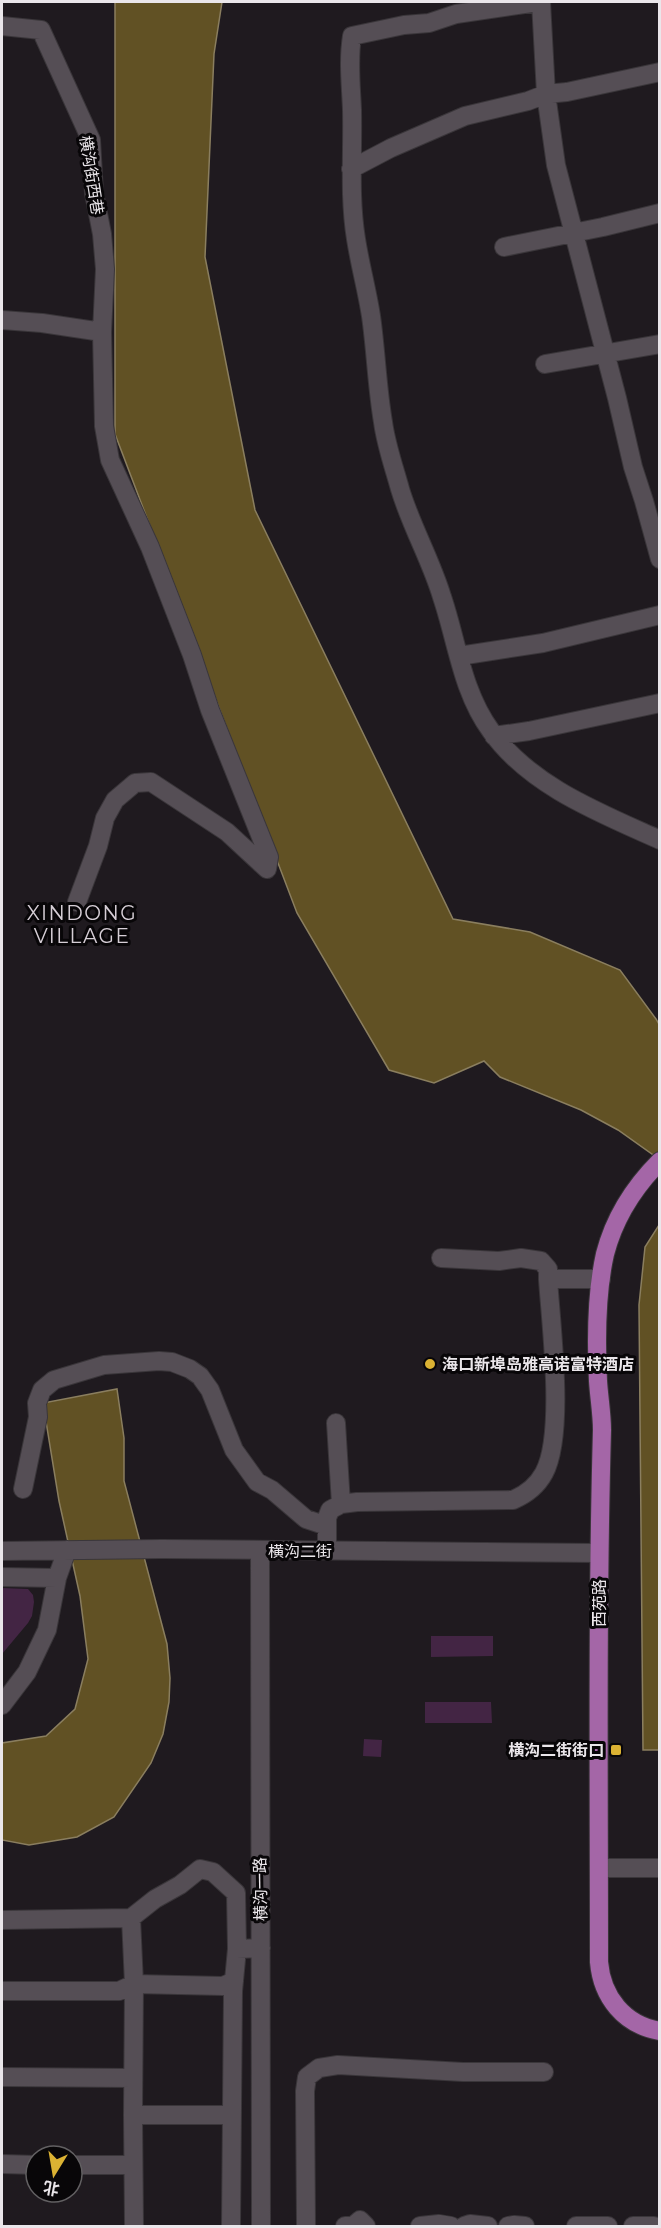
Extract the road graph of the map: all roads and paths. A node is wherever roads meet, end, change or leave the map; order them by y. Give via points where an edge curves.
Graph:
1 (540, 2) edge
2 (2, 26) edge
3 (660, 72) edge
4 (546, 94) junction
5 (351, 169) junction
6 (660, 213) edge
7 (574, 233) junction
8 (504, 247) dead end
9 (2, 320) edge
10 (102, 332) junction
11 (660, 344) edge
12 (605, 355) junction
13 (545, 364) dead end
14 (660, 559) edge
15 (660, 615) edge
16 (459, 656) junction
17 (660, 703) edge
18 (494, 736) junction
19 (660, 840) edge
20 (77, 902) dead end
21 (658, 1163) edge
22 (441, 1258) dead end
23 (548, 1279) junction
24 (602, 1280) junction
25 (336, 1423) dead end
26 (23, 1489) dead end
27 (341, 1504) junction
28 (327, 1526) junction
29 (67, 1550) junction
30 (2, 1551) edge
31 (260, 1551) junction
32 (327, 1551) junction
33 (599, 1553) junction
34 (2, 1577) edge
35 (57, 1578) junction
36 (2, 1705) edge
37 (598, 1868) junction
38 (660, 1868) edge
39 (131, 1918) junction
40 (2, 1920) edge
41 (261, 1948) junction
42 (237, 1949) junction
43 (234, 1981) junction
44 (134, 1984) junction
45 (2, 1991) edge
46 (660, 2031) edge
47 (544, 2072) dead end
48 (2, 2077) edge
49 (133, 2078) junction
50 (133, 2115) junction
51 (231, 2115) junction
52 (2, 2164) edge
53 (24, 2165) edge
54 (84, 2165) edge
55 (133, 2165) junction
56 (134, 2226) edge
57 (231, 2226) edge
58 (261, 2226) edge
59 (310, 2226) edge
60 (345, 2226) edge
61 (366, 2226) edge
62 (420, 2226) edge
63 (451, 2226) edge
64 (464, 2226) edge
65 (488, 2226) edge
66 (508, 2226) edge
67 (525, 2226) edge
68 (576, 2226) edge
69 (608, 2226) edge
70 (633, 2226) edge
71 (654, 2226) edge

1 - 4 street
1 - 5 street via 456,14 429,23 352,36
2 - 10 street, 横沟街西巷 via 41,30 91,140 105,268
3 - 4 street
4 - 5 street via 465,116
4 - 7 street via 556,165
5 - 16 street via 356,239 369,302 383,424 401,493 433,567
6 - 7 street
7 - 8 street
7 - 12 street
9 - 10 street
10 - 20 street via 104,426 110,460 150,547 269,857 267,869 227,832 151,782 135,783 115,800 105,818
11 - 12 street
12 - 13 street
12 - 14 street
15 - 16 street via 543,643
16 - 18 street via 474,699
17 - 18 street
18 - 19 street via 513,758 572,798
21 - 24 main road, 西苑路 via 632,1194 612,1230
22 - 23 street via 540,1261 548,1269
23 - 24 street
23 - 27 street via 555,1416 552,1450 537,1483 513,1500
24 - 33 main road, 西苑路 via 598,1345 602,1424
25 - 27 street
26 - 28 street via 42,1390 54,1380 104,1365 172,1362 200,1376 210,1390 234,1450 257,1482 306,1519
27 - 28 street via 330,1510
28 - 32 street
29 - 30 street, 横沟二街
29 - 31 street, 横沟二街
29 - 35 street
31 - 32 street, 横沟二街
31 - 41 street, 横沟一路
32 - 33 street, 横沟二街
33 - 37 main road, 西苑路
34 - 35 street
35 - 36 street via 47,1630 27,1672
37 - 38 street
37 - 46 main road, 西苑路 via 602,1981 620,2011 640,2026
39 - 40 street
39 - 42 street via 200,1869 213,1872 236,1893
39 - 44 street
41 - 42 street
41 - 58 street, 横沟一路
42 - 43 street
43 - 44 street via 222,1986
43 - 51 street
44 - 45 street via 119,1991
44 - 49 street
47 - 59 street via 319,2068 307,2077 305,2091
48 - 49 street
49 - 50 street
50 - 51 street
50 - 55 street
51 - 57 street
52 - 53 street
54 - 55 street
55 - 56 street
60 - 61 street via 360,2220
62 - 63 street
64 - 65 street
66 - 67 street
68 - 69 street
70 - 71 street

